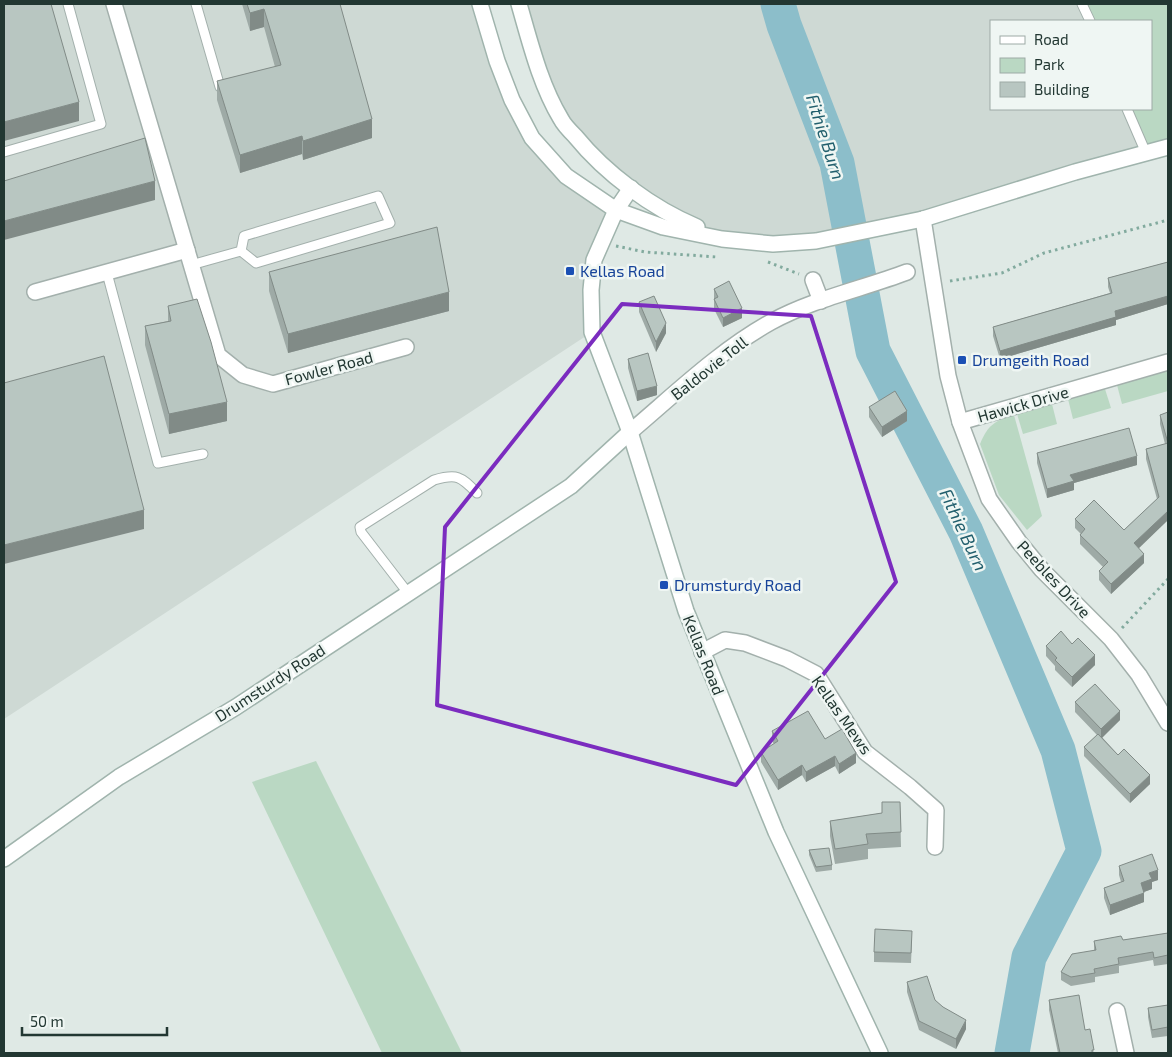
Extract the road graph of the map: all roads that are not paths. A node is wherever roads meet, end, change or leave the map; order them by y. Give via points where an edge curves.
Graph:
1 (68, 4) edge
2 (114, 4) edge
3 (196, 4) edge
4 (480, 4) edge
5 (519, 4) edge
6 (1082, 4) edge
7 (1090, 20) edge
8 (220, 87) edge
9 (1127, 110) edge
10 (1168, 147) edge
11 (4, 152) edge
12 (1146, 153) junction
13 (631, 188) junction
14 (616, 210) junction
15 (922, 219) junction
16 (722, 239) junction
17 (187, 250) junction
18 (242, 251) junction
19 (191, 265) junction
20 (107, 272) junction
21 (900, 275) dead end
22 (814, 280) road end
23 (35, 292) dead end
24 (821, 301) junction
25 (406, 347) dead end
26 (1168, 362) edge
27 (960, 422) junction
28 (630, 432) junction
29 (202, 454) dead end
30 (477, 493) dead end
31 (408, 593) junction
32 (702, 652) junction
33 (1168, 723) edge
34 (935, 847) dead end
35 (4, 859) edge
36 (1117, 1012) dead end
37 (880, 1053) edge
38 (1126, 1053) edge

1 - 11 lane via 101,124
2 - 17 main road, Fowler Road
3 - 8 lane
4 - 14 main road via 512,100 532,138 566,176
5 - 13 main road via 534,56 561,120 587,151
6 - 7 lane
9 - 12 lane
10 - 12 main road
12 - 15 main road
13 - 14 main road, Kellas Road
13 - 16 main road via 678,219
14 - 16 main road via 663,227
14 - 28 main road, Kellas Road via 594,260 592,332
15 - 16 main road via 816,241 773,244
15 - 27 main road, Hawick Drive via 948,376
17 - 19 main road, Fowler Road
17 - 20 main road
18 - 18 lane via 244,236 378,196 390,223 256,263
18 - 19 lane
19 - 25 main road, Fowler Road via 218,355 243,374 273,384
20 - 23 main road
20 - 29 lane via 158,463
21 - 24 main road, Baldovie Toll
22 - 24 main road
24 - 28 main road, Baldovie Toll via 772,322 729,349
26 - 27 main road, Hawick Drive
27 - 33 main road, Peebles Drive via 989,499 1018,542 1111,639 1139,675
28 - 31 main road, Drumsturdy Road via 571,486
28 - 32 main road, Kellas Road
30 - 31 lane via 461,478 447,476 434,480 360,527
31 - 35 main road, Drumsturdy Road via 236,707 119,777
32 - 34 main road, Kellas Mews via 725,640 745,643 816,674 865,752 936,810
32 - 37 main road, Kellas Road via 776,832
36 - 38 main road

